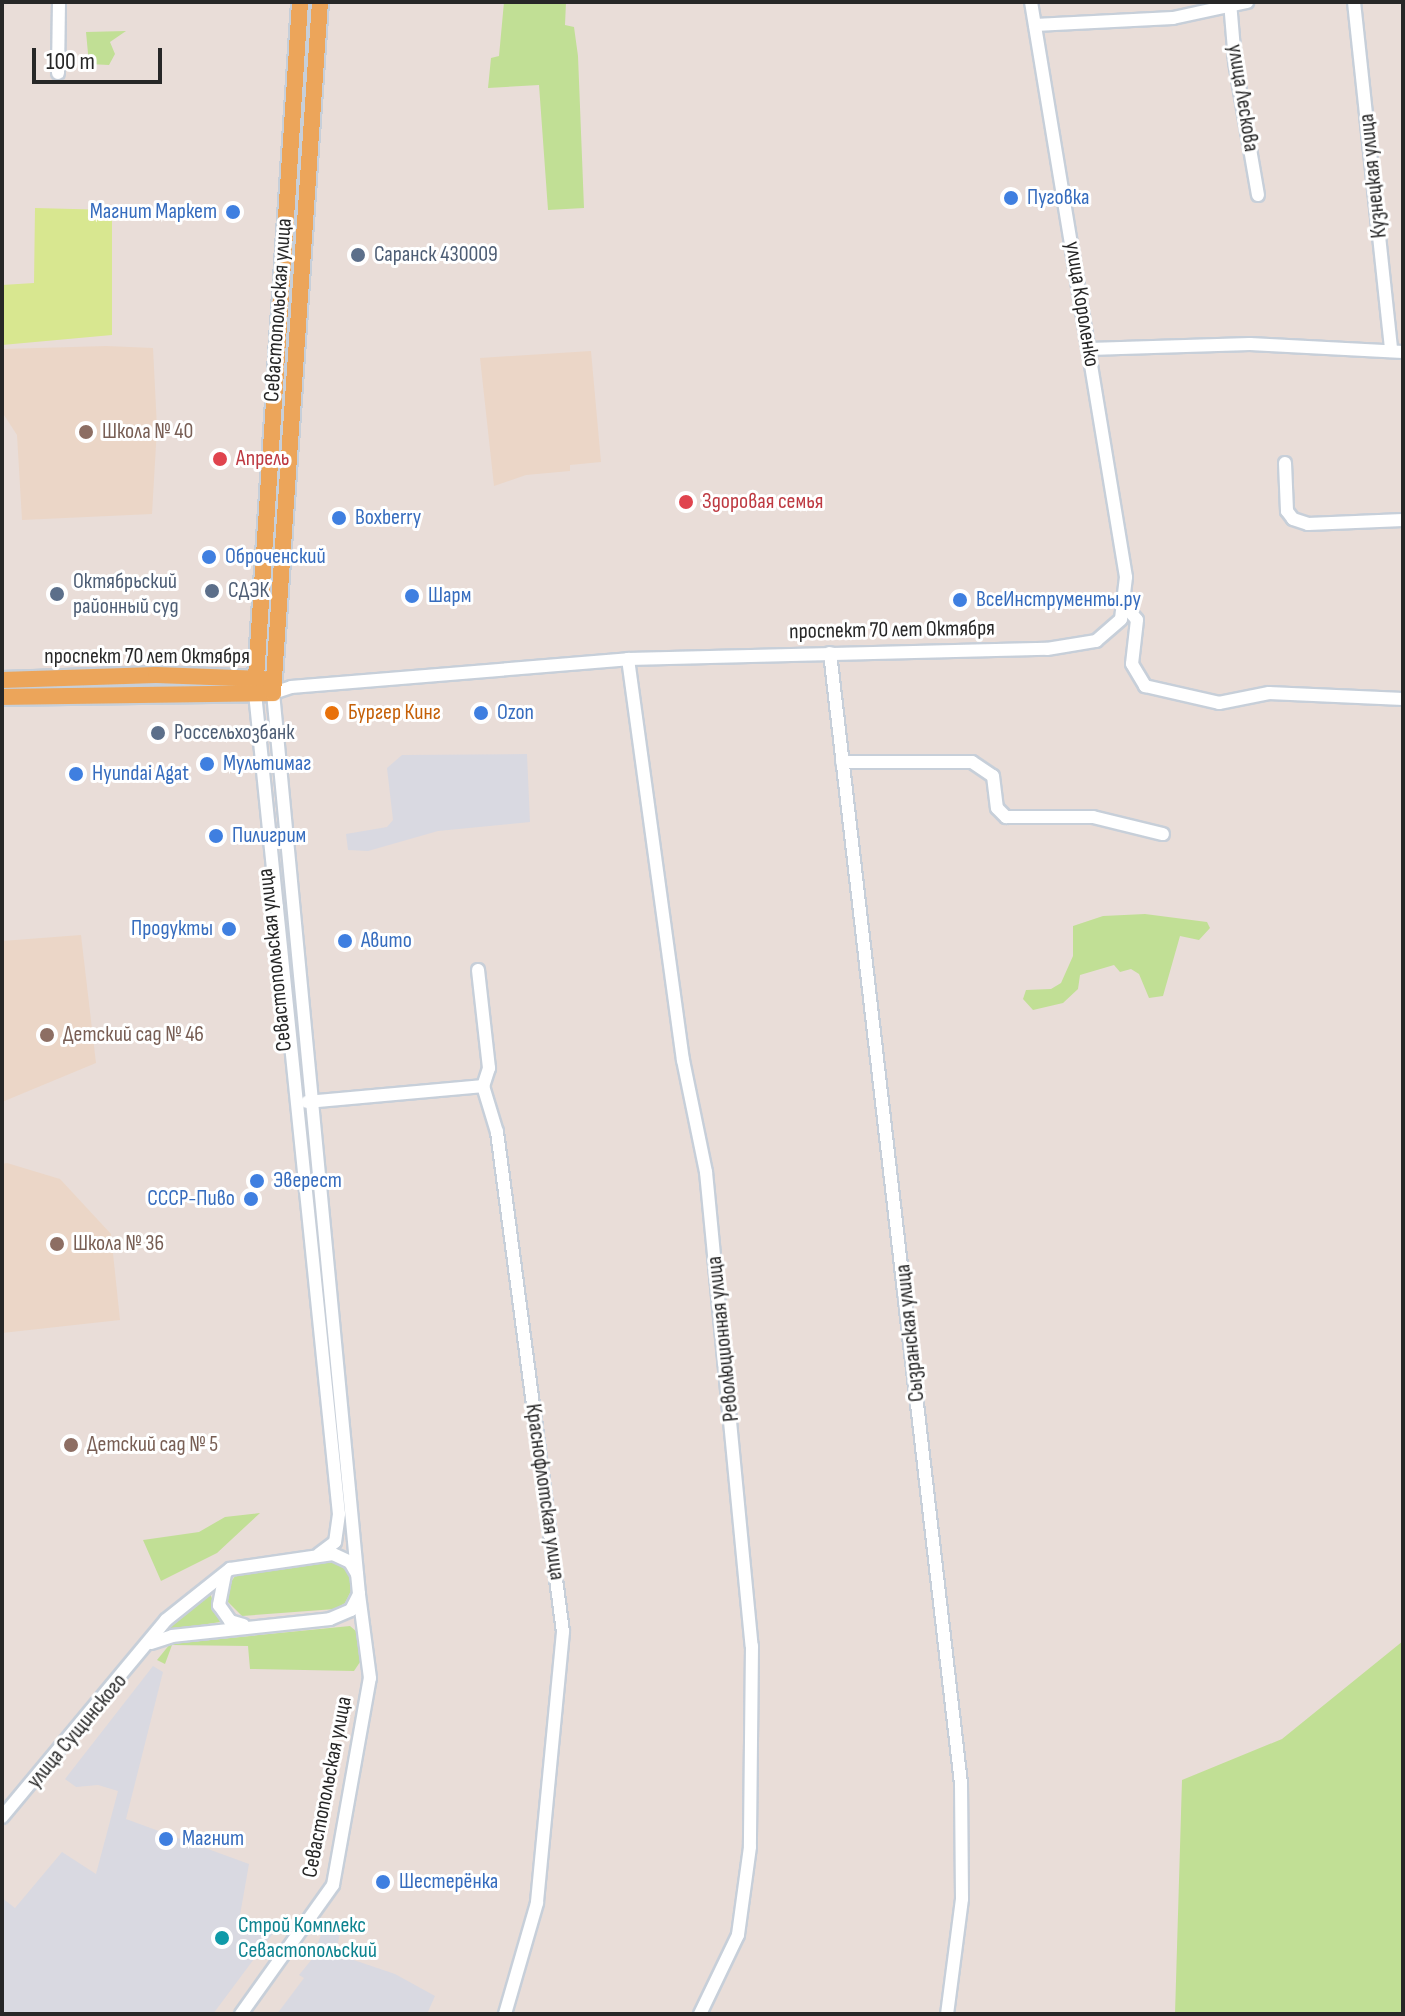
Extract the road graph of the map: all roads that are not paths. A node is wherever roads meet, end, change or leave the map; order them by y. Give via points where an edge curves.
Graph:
1 (59, 2) edge
2 (300, 2) edge
3 (320, 2) edge
4 (1031, 2) edge
5 (1247, 2) edge
6 (1354, 2) edge
7 (1230, 3) edge
8 (1035, 25) junction
9 (58, 73) dead end
10 (1258, 195) dead end
11 (1089, 349) junction
12 (1397, 352) edge
13 (1285, 463) dead end
14 (1403, 520) edge
15 (1125, 606) junction
16 (830, 653) junction
17 (628, 659) junction
18 (13, 685) edge
19 (255, 685) junction
20 (274, 686) junction
21 (2, 697) edge
22 (1403, 699) edge
23 (842, 762) junction
24 (1163, 834) dead end
25 (287, 860) junction
26 (269, 862) junction
27 (291, 907) junction
28 (274, 909) junction
29 (478, 970) dead end
30 (483, 1086) junction
31 (312, 1102) junction
32 (295, 1103) junction
33 (319, 1554) junction
34 (230, 1569) junction
35 (358, 1577) junction
36 (359, 1594) junction
37 (341, 1616) junction
38 (251, 1626) junction
39 (368, 1637) junction
40 (151, 1643) junction
41 (2, 1817) edge
42 (241, 2014) edge
43 (505, 2014) edge
44 (700, 2014) edge
45 (947, 2014) edge

1 - 9 street
2 - 19 main road, Севастопольская улица
3 - 20 main road, Севастопольская улица
4 - 8 street, улица Короленко
5 - 7 street
6 - 12 street, Кузнецкая улица
7 - 8 street via 1173,18
7 - 10 street, улица Лескова
8 - 11 street, улица Короленко
11 - 12 street, Кузнецкая улица via 1250,344
11 - 15 street, улица Короленко via 1126,577
13 - 14 street via 1287,511 1293,519 1308,524
15 - 16 street, проспект 70 лет Октября via 1112,631 1075,647
15 - 22 street via 1137,620 1132,664 1145,686 1219,703 1269,693
16 - 17 street, проспект 70 лет Октября
16 - 23 street, Сызранская улица
17 - 20 street, проспект 70 лет Октября
17 - 44 street, Революционная улица via 683,1060 706,1172 752,1646 750,1847 738,1935
18 - 19 main road, проспект 70 лет Октября via 156,675
18 - 21 main road, проспект 70 лет Октября
19 - 20 main road, проспект 70 лет Октября
19 - 26 street, Севастопольская улица
20 - 25 street, Севастопольская улица
23 - 24 street via 972,762 993,776 997,808 1006,817 1093,817
23 - 45 street, Сызранская улица via 961,1784 962,1899
25 - 26 street
25 - 27 street, Севастопольская улица
26 - 28 street, Севастопольская улица
27 - 28 street
27 - 31 street, Севастопольская улица
28 - 32 street, Севастопольская улица
29 - 30 street, Краснофлотская улица via 489,1068
30 - 31 street
30 - 43 street, Краснофлотская улица via 497,1132 563,1632 537,1903
31 - 32 street
31 - 35 street, Севастопольская улица
32 - 33 street, Севастопольская улица via 339,1514 335,1542
33 - 34 street
33 - 35 street via 342,1558
34 - 38 street via 219,1586 219,1605 230,1621
34 - 40 street, улица Сущинского via 166,1620
35 - 36 street, Севастопольская улица
36 - 37 street
36 - 39 street, Севастопольская улица
37 - 38 street
37 - 39 street
38 - 40 street
39 - 42 street, Севастопольская улица via 370,1678 333,1885
40 - 41 street, улица Сущинского

